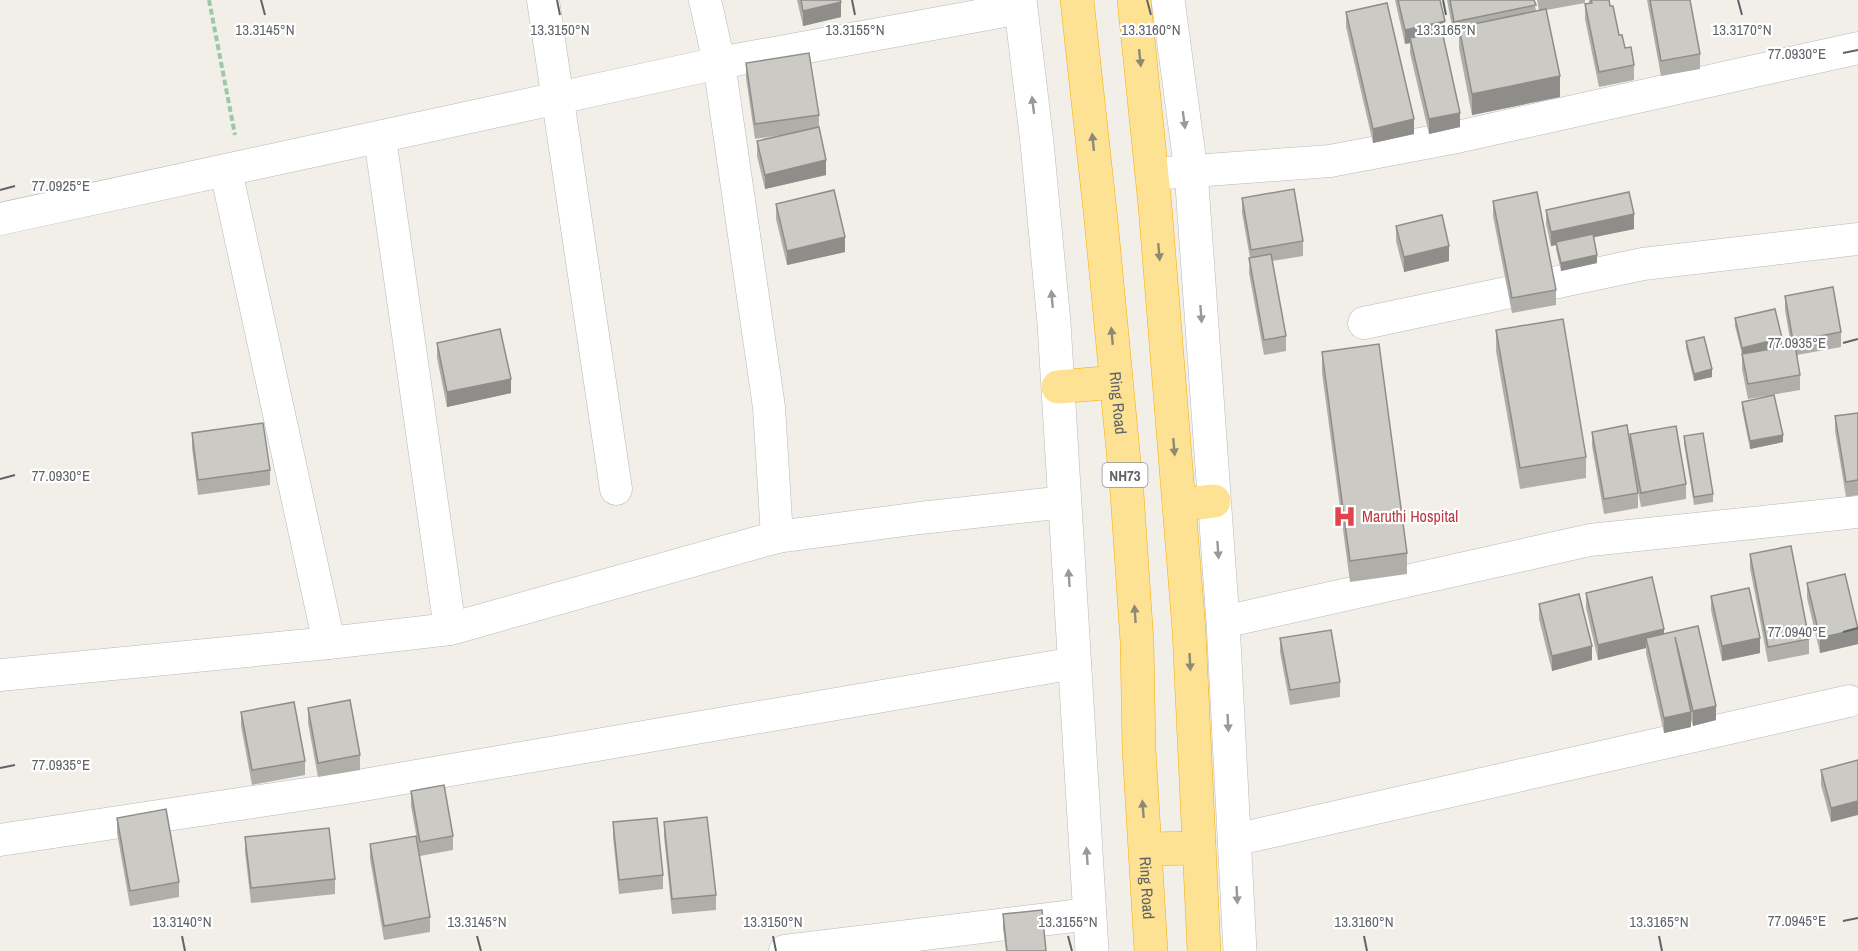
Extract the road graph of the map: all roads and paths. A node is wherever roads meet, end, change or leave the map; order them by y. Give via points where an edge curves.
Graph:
1 (209, 0) edge
2 (543, 0) edge
3 (705, 0) edge
4 (1077, 0) edge
5 (1134, 0) edge
6 (1168, 0) edge
7 (1021, 4) edge
8 (1858, 48) edge
9 (719, 63) junction
10 (558, 100) junction
11 (380, 138) junction
12 (234, 169) junction
13 (1191, 171) junction
14 (1152, 174) junction
15 (0, 219) edge
16 (1858, 239) edge
17 (1364, 322) dead end
18 (1116, 382) junction
19 (1058, 387) junction
20 (616, 489) dead end
21 (1065, 501) junction
22 (1214, 501) junction
23 (1179, 505) junction
24 (1858, 512) edge
25 (777, 537) junction
26 (1223, 622) junction
27 (450, 629) junction
28 (329, 644) junction
29 (1075, 663) junction
30 (0, 675) edge
31 (1849, 701) dead end
32 (0, 840) edge
33 (1234, 840) junction
34 (1199, 848) junction
35 (1146, 849) junction
36 (1090, 915) junction
37 (785, 951) edge
38 (1092, 951) edge
39 (1151, 951) edge
40 (1204, 951) edge
41 (1240, 951) edge

1 - 12 path
2 - 10 street
3 - 9 street
18 -> 4 highway, Ring Road / NH73
5 -> 14 highway
6 -> 13 street
7 - 9 street
19 -> 7 street
8 - 13 street via 1341,159
9 - 10 street
9 - 25 street via 769,407
10 - 11 street
10 - 20 street
11 - 12 street
11 - 27 street
12 - 15 street
12 - 28 street
13 - 14 street
13 -> 22 street
14 -> 23 highway
16 - 17 street via 1643,264
18 - 19 highway
35 -> 18 highway, Ring Road / NH73 via 1137,642
19 - 21 street
21 - 25 street
29 -> 21 street
22 - 23 highway
22 -> 26 street
23 -> 34 highway
24 - 26 street via 1590,540
25 - 27 street
26 -> 33 street
27 - 28 street
28 - 30 street
29 - 32 street via 346,788
36 -> 29 street
31 - 33 street
33 -> 41 street
34 - 35 highway
34 - 40 highway
35 - 39 highway, Ring Road / NH73
36 - 37 street
36 - 38 street

